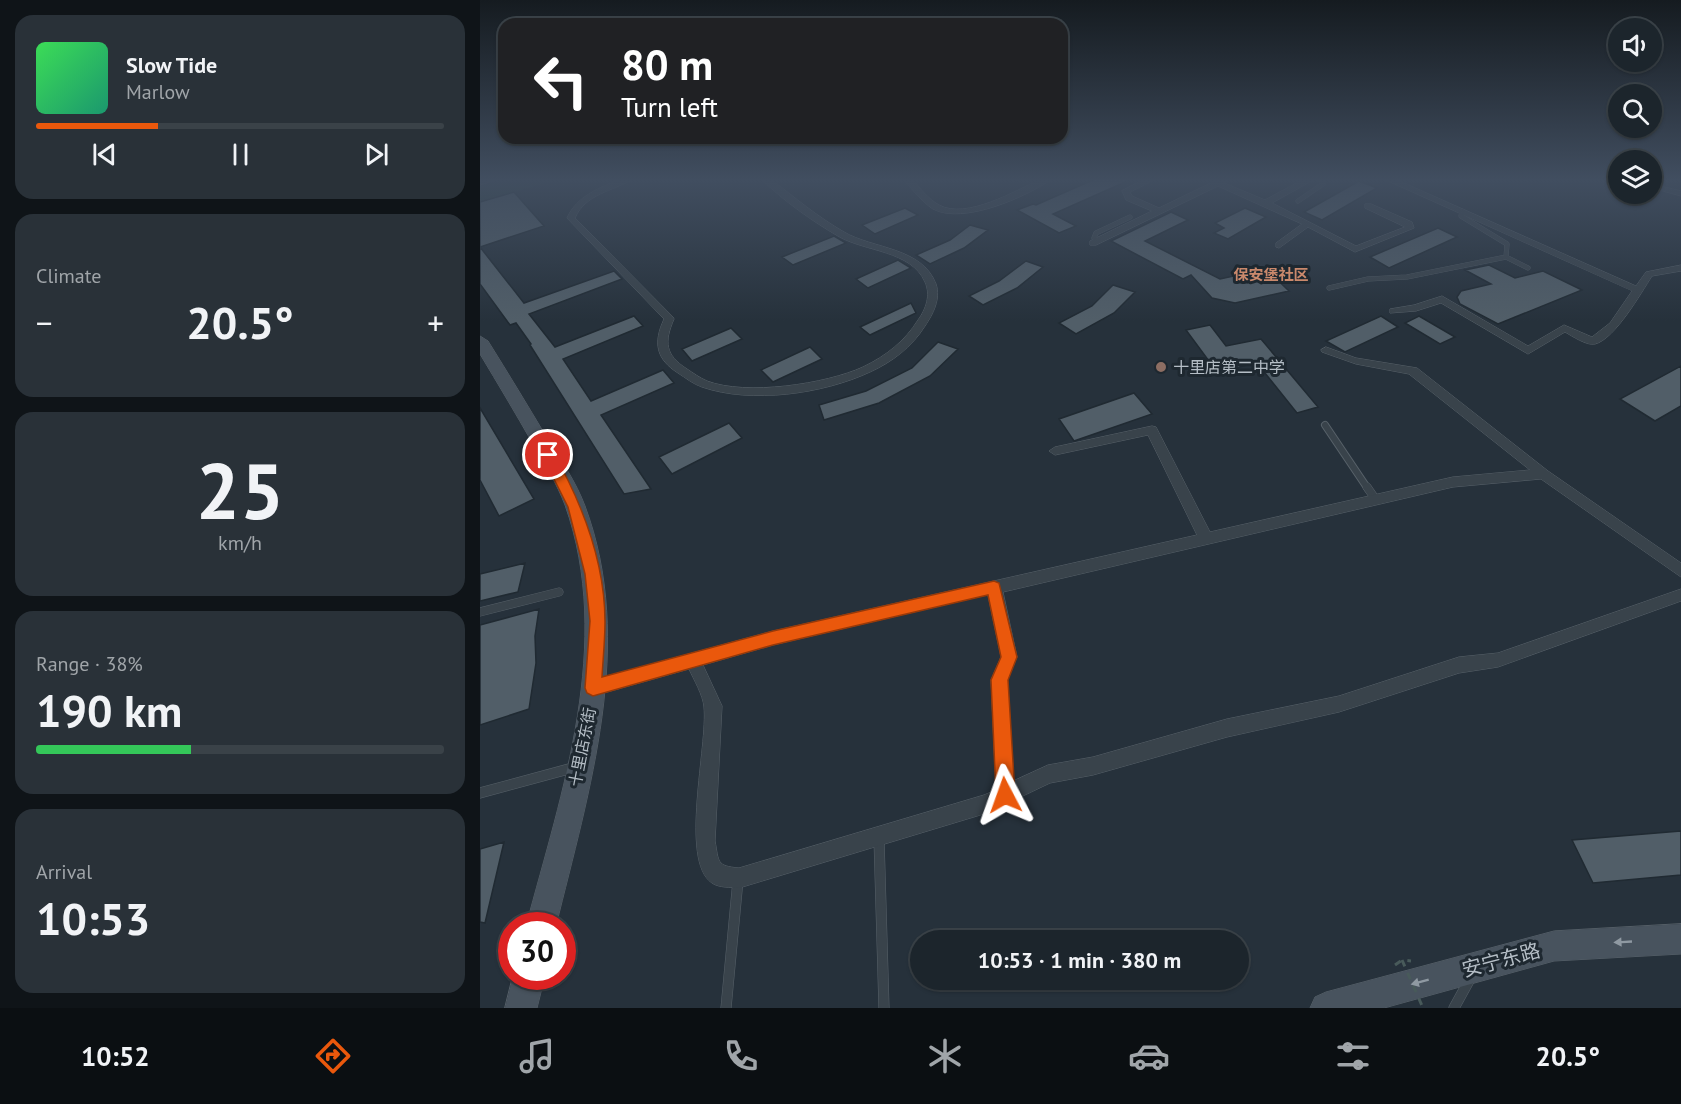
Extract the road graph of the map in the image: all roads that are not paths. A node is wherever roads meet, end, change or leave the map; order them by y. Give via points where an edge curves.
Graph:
1 (579, 226) edge
2 (831, 226) edge
3 (1111, 226) edge
4 (1129, 226) edge
5 (1304, 226) edge
6 (1313, 226) edge
7 (1410, 226) edge
8 (1477, 226) edge
9 (1494, 226) edge
10 (1095, 242) joint
11 (1278, 245) dead end
12 (1506, 257) junction
13 (1528, 268) dead end
14 (1681, 268) edge
15 (1329, 288) dead end
16 (1637, 290) junction
17 (1394, 311) dead end
18 (480, 341) edge
19 (1326, 350) dead end
20 (1325, 425) dead end
21 (1055, 451) dead end
22 (1543, 474) junction
23 (1376, 500) junction
24 (1206, 538) junction
25 (1681, 571) edge
26 (994, 587) junction
27 (559, 592) dead end
28 (1681, 596) edge
29 (480, 612) edge
30 (693, 660) junction
31 (593, 688) junction
32 (580, 766) junction
33 (480, 794) edge
34 (1005, 795) junction
35 (879, 837) junction
36 (739, 878) junction
37 (544, 912) edge
38 (1681, 939) edge
39 (1477, 967) junction
40 (526, 990) edge
41 (521, 1008) edge
42 (726, 1008) edge
43 (884, 1008) edge
44 (1326, 1008) edge
45 (1454, 1008) edge

1 - 2 street via 669,319 662,336 664,352 675,366 705,384 749,393 811,387 851,376 893,355 921,329 933,303 929,280 912,262 885,249 862,244
3 - 10 lane via 1096,233
4 - 10 street
5 - 11 street
6 - 7 street via 1355,249
8 - 12 lane via 1507,244
9 - 16 street
12 - 13 lane
12 - 15 lane via 1407,278 1368,279
14 - 16 street via 1649,274
16 - 17 street via 1614,325 1593,341 1564,328 1528,351 1442,299
18 - 31 street, 十里店东街 via 560,474 575,507 594,586 597,621
19 - 22 street via 1343,358 1398,365 1413,371
20 - 23 lane
21 - 24 street via 1152,430
22 - 23 street via 1453,482
22 - 25 street
23 - 24 street
24 - 26 street
26 - 30 street
26 - 34 street via 1009,657 999,680
27 - 29 lane
28 - 34 street via 1498,660 1459,665 1339,704 1048,774
30 - 31 street
30 - 36 street via 713,706 705,841 710,867 719,876
31 - 32 street, 十里店东街
32 - 33 lane
32 - 37 street, 十里店东街
34 - 35 street
35 - 36 street
35 - 43 lane
36 - 42 lane
38 -> 39 street, 安宁东路 via 1554,946
39 -> 44 street, 安宁东路
39 - 45 lane
40 - 41 street

